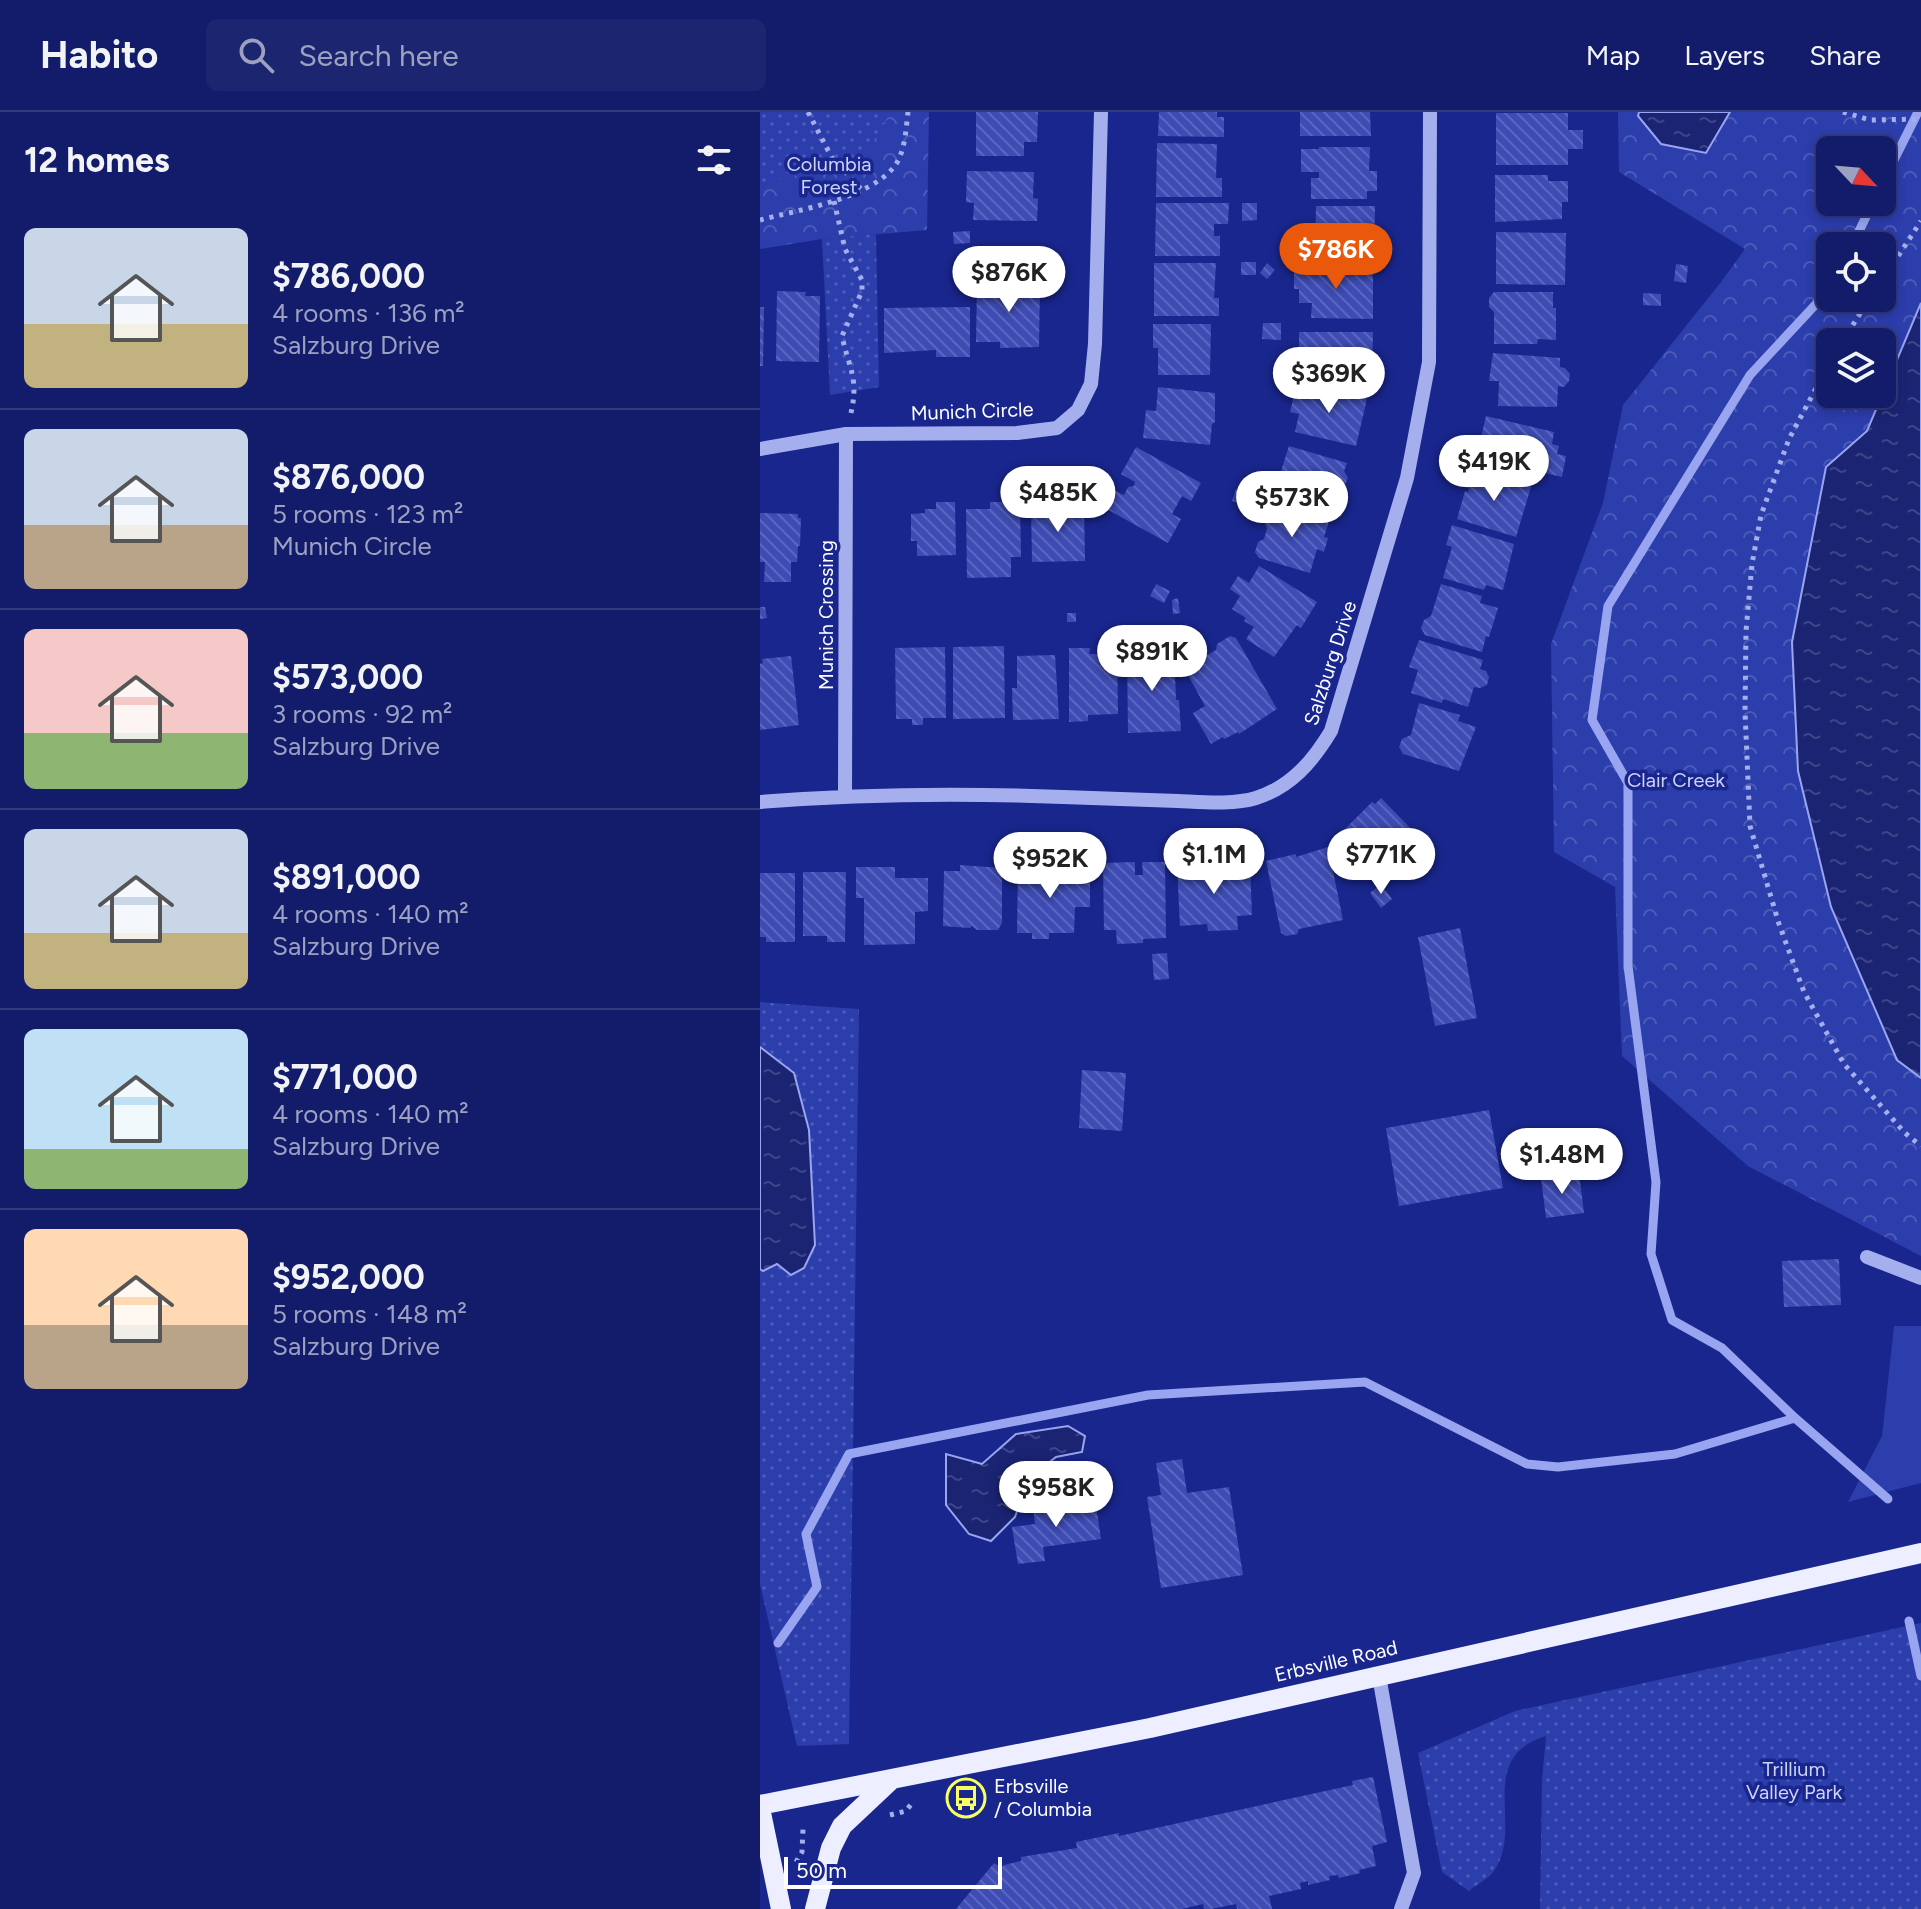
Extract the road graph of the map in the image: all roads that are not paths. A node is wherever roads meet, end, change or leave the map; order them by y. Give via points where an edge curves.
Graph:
1 (1101, 112) edge
2 (1430, 112) edge
3 (846, 434) junction
4 (760, 449) edge
5 (845, 796) junction
6 (760, 802) edge
7 (1867, 1257) dead end
8 (1921, 1278) edge
9 (1921, 1553) edge
10 (1379, 1676) junction
11 (894, 1777) junction
12 (760, 1806) edge
13 (781, 1909) edge
14 (815, 1909) edge
15 (1401, 1909) edge

1 - 3 street, Munich Circle via 1095,344 1091,384 1078,410 1057,428 1017,433
2 - 5 street, Salzburg Drive via 1429,362 1407,478 1331,731 1319,752 1278,789 1254,799
3 - 4 street, Munich Circle
3 - 5 street, Munich Crossing
5 - 6 street, Salzburg Drive
7 - 8 street
9 - 10 main road, Erbsville Road
10 - 11 main road, Erbsville Road via 1150,1728
10 - 15 street via 1414,1873
11 - 12 main road, Erbsville Road
11 - 14 main road via 842,1826
12 - 13 main road

